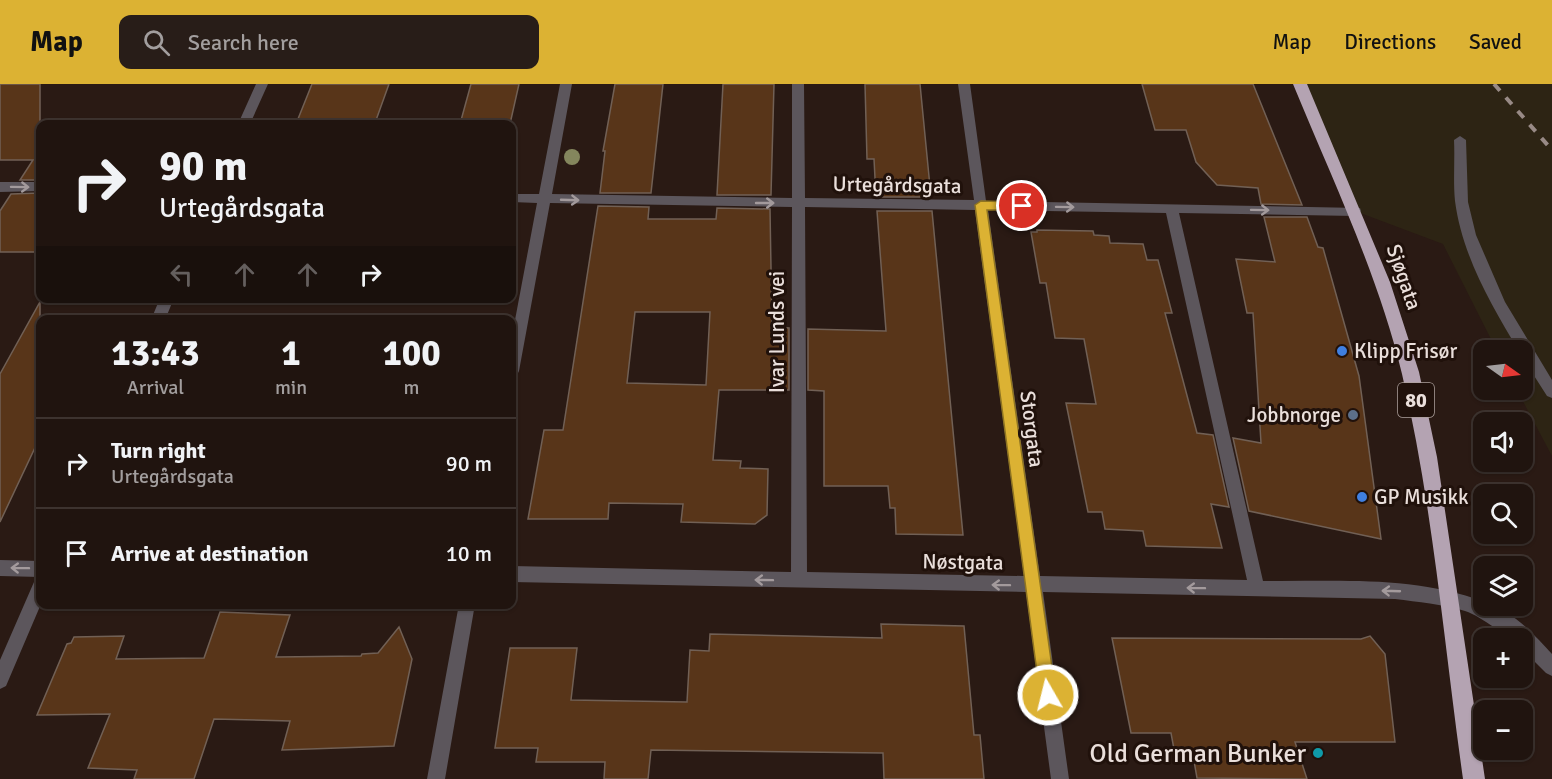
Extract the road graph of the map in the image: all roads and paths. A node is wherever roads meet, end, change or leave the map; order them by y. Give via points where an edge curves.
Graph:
1 (262, 84) edge
2 (566, 84) edge
3 (798, 84) edge
4 (964, 84) edge
5 (1300, 84) edge
6 (246, 120) edge
7 (1460, 140) dead end
8 (0, 187) edge
9 (36, 187) edge
10 (516, 198) edge
11 (544, 199) junction
12 (798, 203) junction
13 (981, 205) junction
14 (1172, 208) junction
15 (1355, 211) junction
16 (516, 350) edge
17 (1552, 392) edge
18 (0, 568) edge
19 (36, 569) edge
20 (516, 574) edge
21 (799, 581) junction
22 (1033, 586) junction
23 (1257, 589) junction
24 (36, 597) edge
25 (1449, 597) junction
26 (466, 609) edge
27 (1552, 668) edge
28 (0, 680) edge
29 (436, 779) edge
30 (1060, 779) edge
31 (1474, 779) edge

1 - 6 street
2 - 11 street
3 - 12 street, Ivar Lunds vei
4 - 13 street, Storgata
5 - 15 highway, Sjøgata / 80
7 - 17 street via 1462,207 1471,241 1487,282
8 -> 9 street
10 - 11 street, Urtegårdsgata
11 -> 12 street, Urtegårdsgata
11 - 16 street
12 - 13 street, Urtegårdsgata
12 - 21 street, Ivar Lunds vei
13 -> 14 street, Urtegårdsgata
13 - 22 street, Storgata
14 -> 15 street, Urtegårdsgata
14 - 23 street
15 - 25 highway, Sjøgata / 80 via 1410,372 1428,457
19 -> 18 street
21 -> 20 street, Nøstgata
22 -> 21 street, Nøstgata
23 -> 22 street, Nøstgata
22 - 30 street, Storgata
25 -> 23 street, Nøstgata via 1395,591
24 - 28 street
25 - 27 street, Nøstgata via 1476,605 1499,619 1528,640
25 - 31 highway, Sjøgata / 80
26 - 29 street

